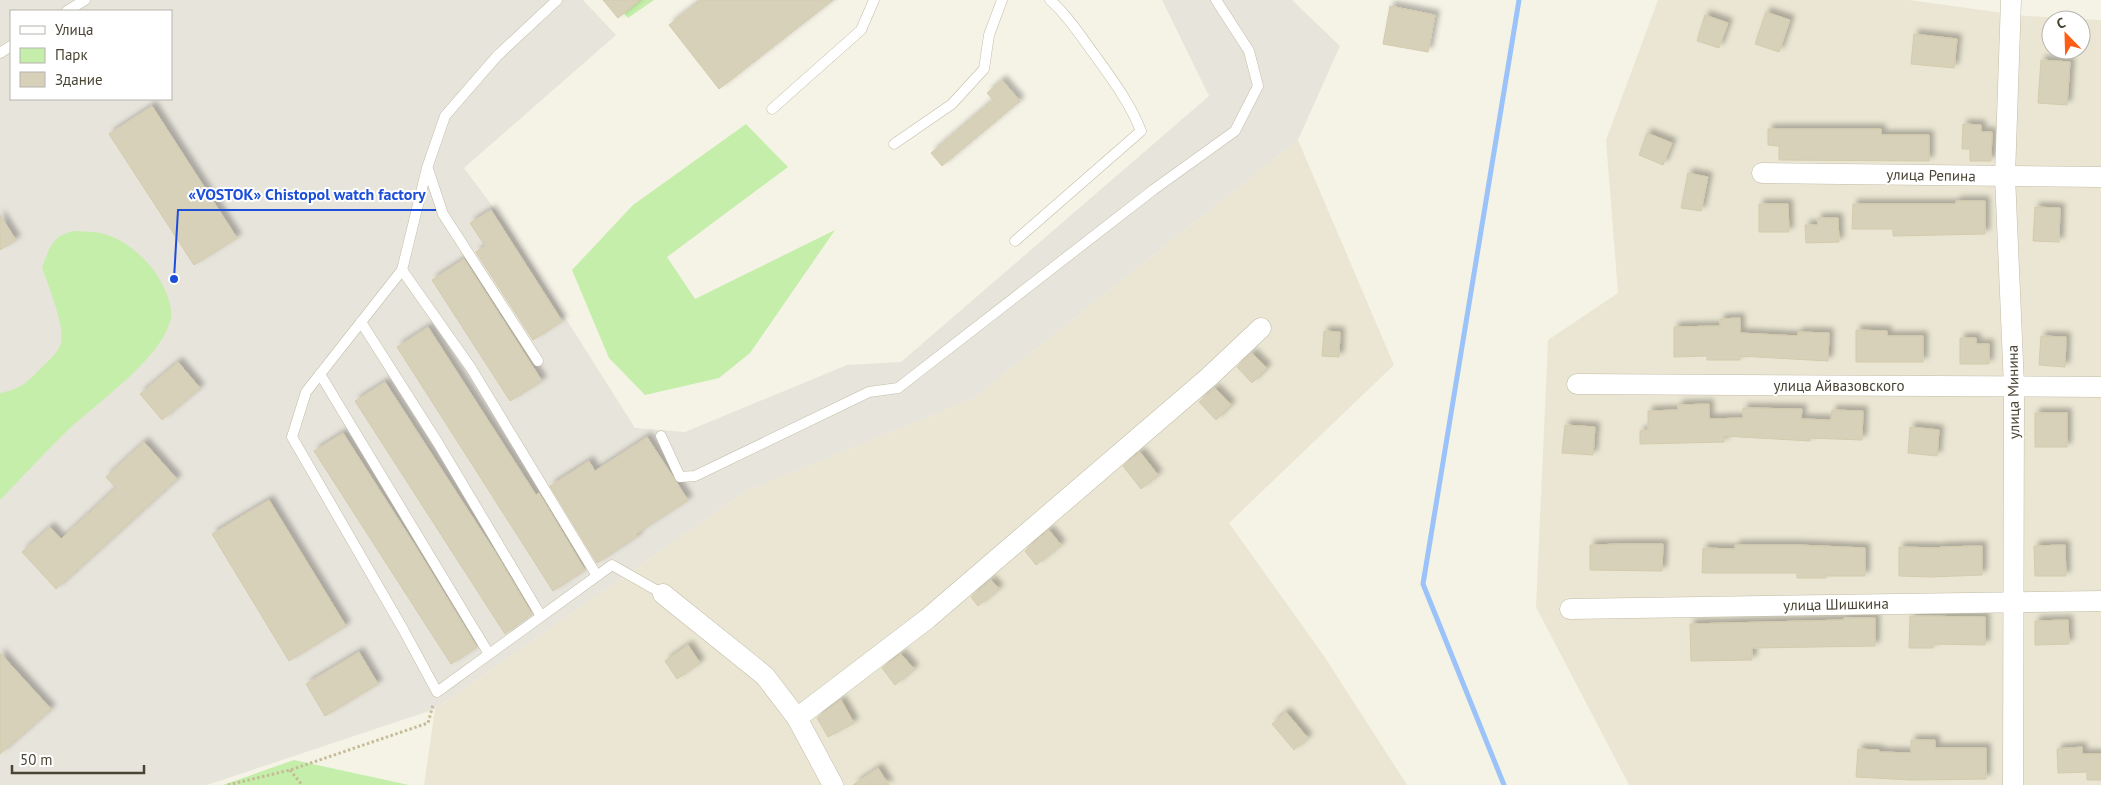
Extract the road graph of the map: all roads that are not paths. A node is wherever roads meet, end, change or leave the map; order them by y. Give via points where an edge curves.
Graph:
1 (86, 0) edge
2 (557, 0) edge
3 (874, 0) edge
4 (1002, 0) edge
5 (1050, 0) edge
6 (1216, 0) edge
7 (2011, 0) edge
8 (70, 10) edge
9 (772, 109) dead end
10 (894, 144) dead end
11 (427, 168) junction
12 (1762, 173) dead end
13 (2005, 176) junction
14 (2101, 177) edge
15 (1015, 241) dead end
16 (402, 270) junction
17 (361, 322) junction
18 (1261, 328) dead end
19 (538, 360) dead end
20 (320, 374) junction
21 (1576, 384) dead end
22 (2014, 386) junction
23 (2101, 387) edge
24 (660, 436) dead end
25 (597, 576) junction
26 (663, 594) joint
27 (2013, 601) junction
28 (2101, 601) edge
29 (1570, 609) dead end
30 (541, 616) junction
31 (489, 654) junction
32 (797, 718) junction
33 (833, 785) edge
34 (2013, 785) edge

1 - 8 lane
2 - 11 lane via 497,56 445,116
3 - 9 lane via 861,30
4 - 10 lane via 988,35 984,69 952,104
5 - 15 lane via 1066,15 1100,62 1133,111 1141,131
6 - 24 lane via 1249,51 1258,86 1235,131 1153,190 898,388 869,392 695,476 680,477
7 - 13 street, улица Минина
11 - 16 lane
11 - 19 lane via 443,214
12 - 13 street, улица Репина
13 - 14 street, улица Репина
13 - 22 street, улица Минина
16 - 17 lane
16 - 25 lane via 471,368
17 - 20 lane
17 - 30 lane
18 - 32 street via 1194,390 927,619
20 - 31 lane
20 - 31 lane via 306,392 292,436 437,692
21 - 22 street, улица Айвазовского
22 - 23 street, улица Айвазовского
22 - 27 street, улица Минина
25 - 26 lane via 612,565
25 - 30 lane
26 - 32 street via 765,676
27 - 28 street, улица Шишкина
27 - 29 street, улица Шишкина
27 - 34 street, улица Минина
30 - 31 lane
32 - 33 street

